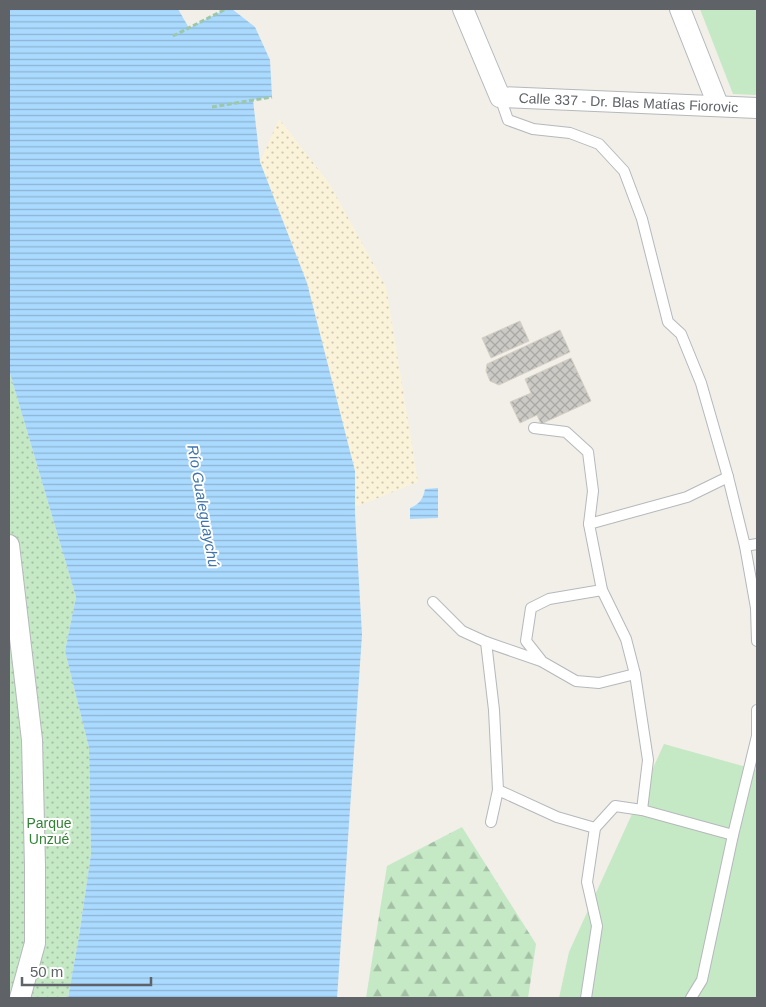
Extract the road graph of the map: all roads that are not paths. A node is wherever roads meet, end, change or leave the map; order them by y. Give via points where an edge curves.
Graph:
1 (463, 9) edge
2 (680, 9) edge
3 (500, 97) junction
4 (718, 105) junction
5 (757, 108) edge
6 (534, 428) dead end
7 (728, 477) junction
8 (589, 524) junction
9 (757, 544) edge
10 (9, 545) edge
11 (745, 546) junction
12 (602, 590) junction
13 (433, 602) dead end
14 (757, 641) edge
15 (486, 642) junction
16 (541, 661) junction
17 (635, 674) junction
18 (757, 710) edge
19 (498, 790) junction
20 (642, 810) junction
21 (491, 822) dead end
22 (595, 828) junction
23 (733, 835) junction
24 (20, 998) edge
25 (586, 998) edge
26 (691, 998) edge

1 - 3 street
2 - 4 street
3 - 4 street, Calle 337 - Dr. Blas Matías Fiorovic
3 - 7 lane via 508,120 532,129 570,133 599,144 624,172 642,219 668,322 681,334 701,383
4 - 5 street, Calle 337 - Dr. Blas Matías Fiorovic
6 - 8 lane via 566,432 588,452 593,491
7 - 8 lane via 687,497
7 - 11 lane
8 - 12 lane
9 - 11 lane
10 - 24 street via 32,740 34,808 35,943
11 - 14 lane via 756,608
12 - 16 lane via 549,599 531,608 526,641
12 - 17 lane via 626,639
13 - 15 lane via 462,630
15 - 16 lane
15 - 19 lane
16 - 17 lane via 576,681 598,683
17 - 20 lane via 648,760
18 - 23 lane via 757,736
19 - 21 lane
19 - 22 lane via 557,817
20 - 22 lane via 615,806
20 - 23 lane
22 - 25 lane via 587,882 597,926
23 - 26 lane via 702,980

